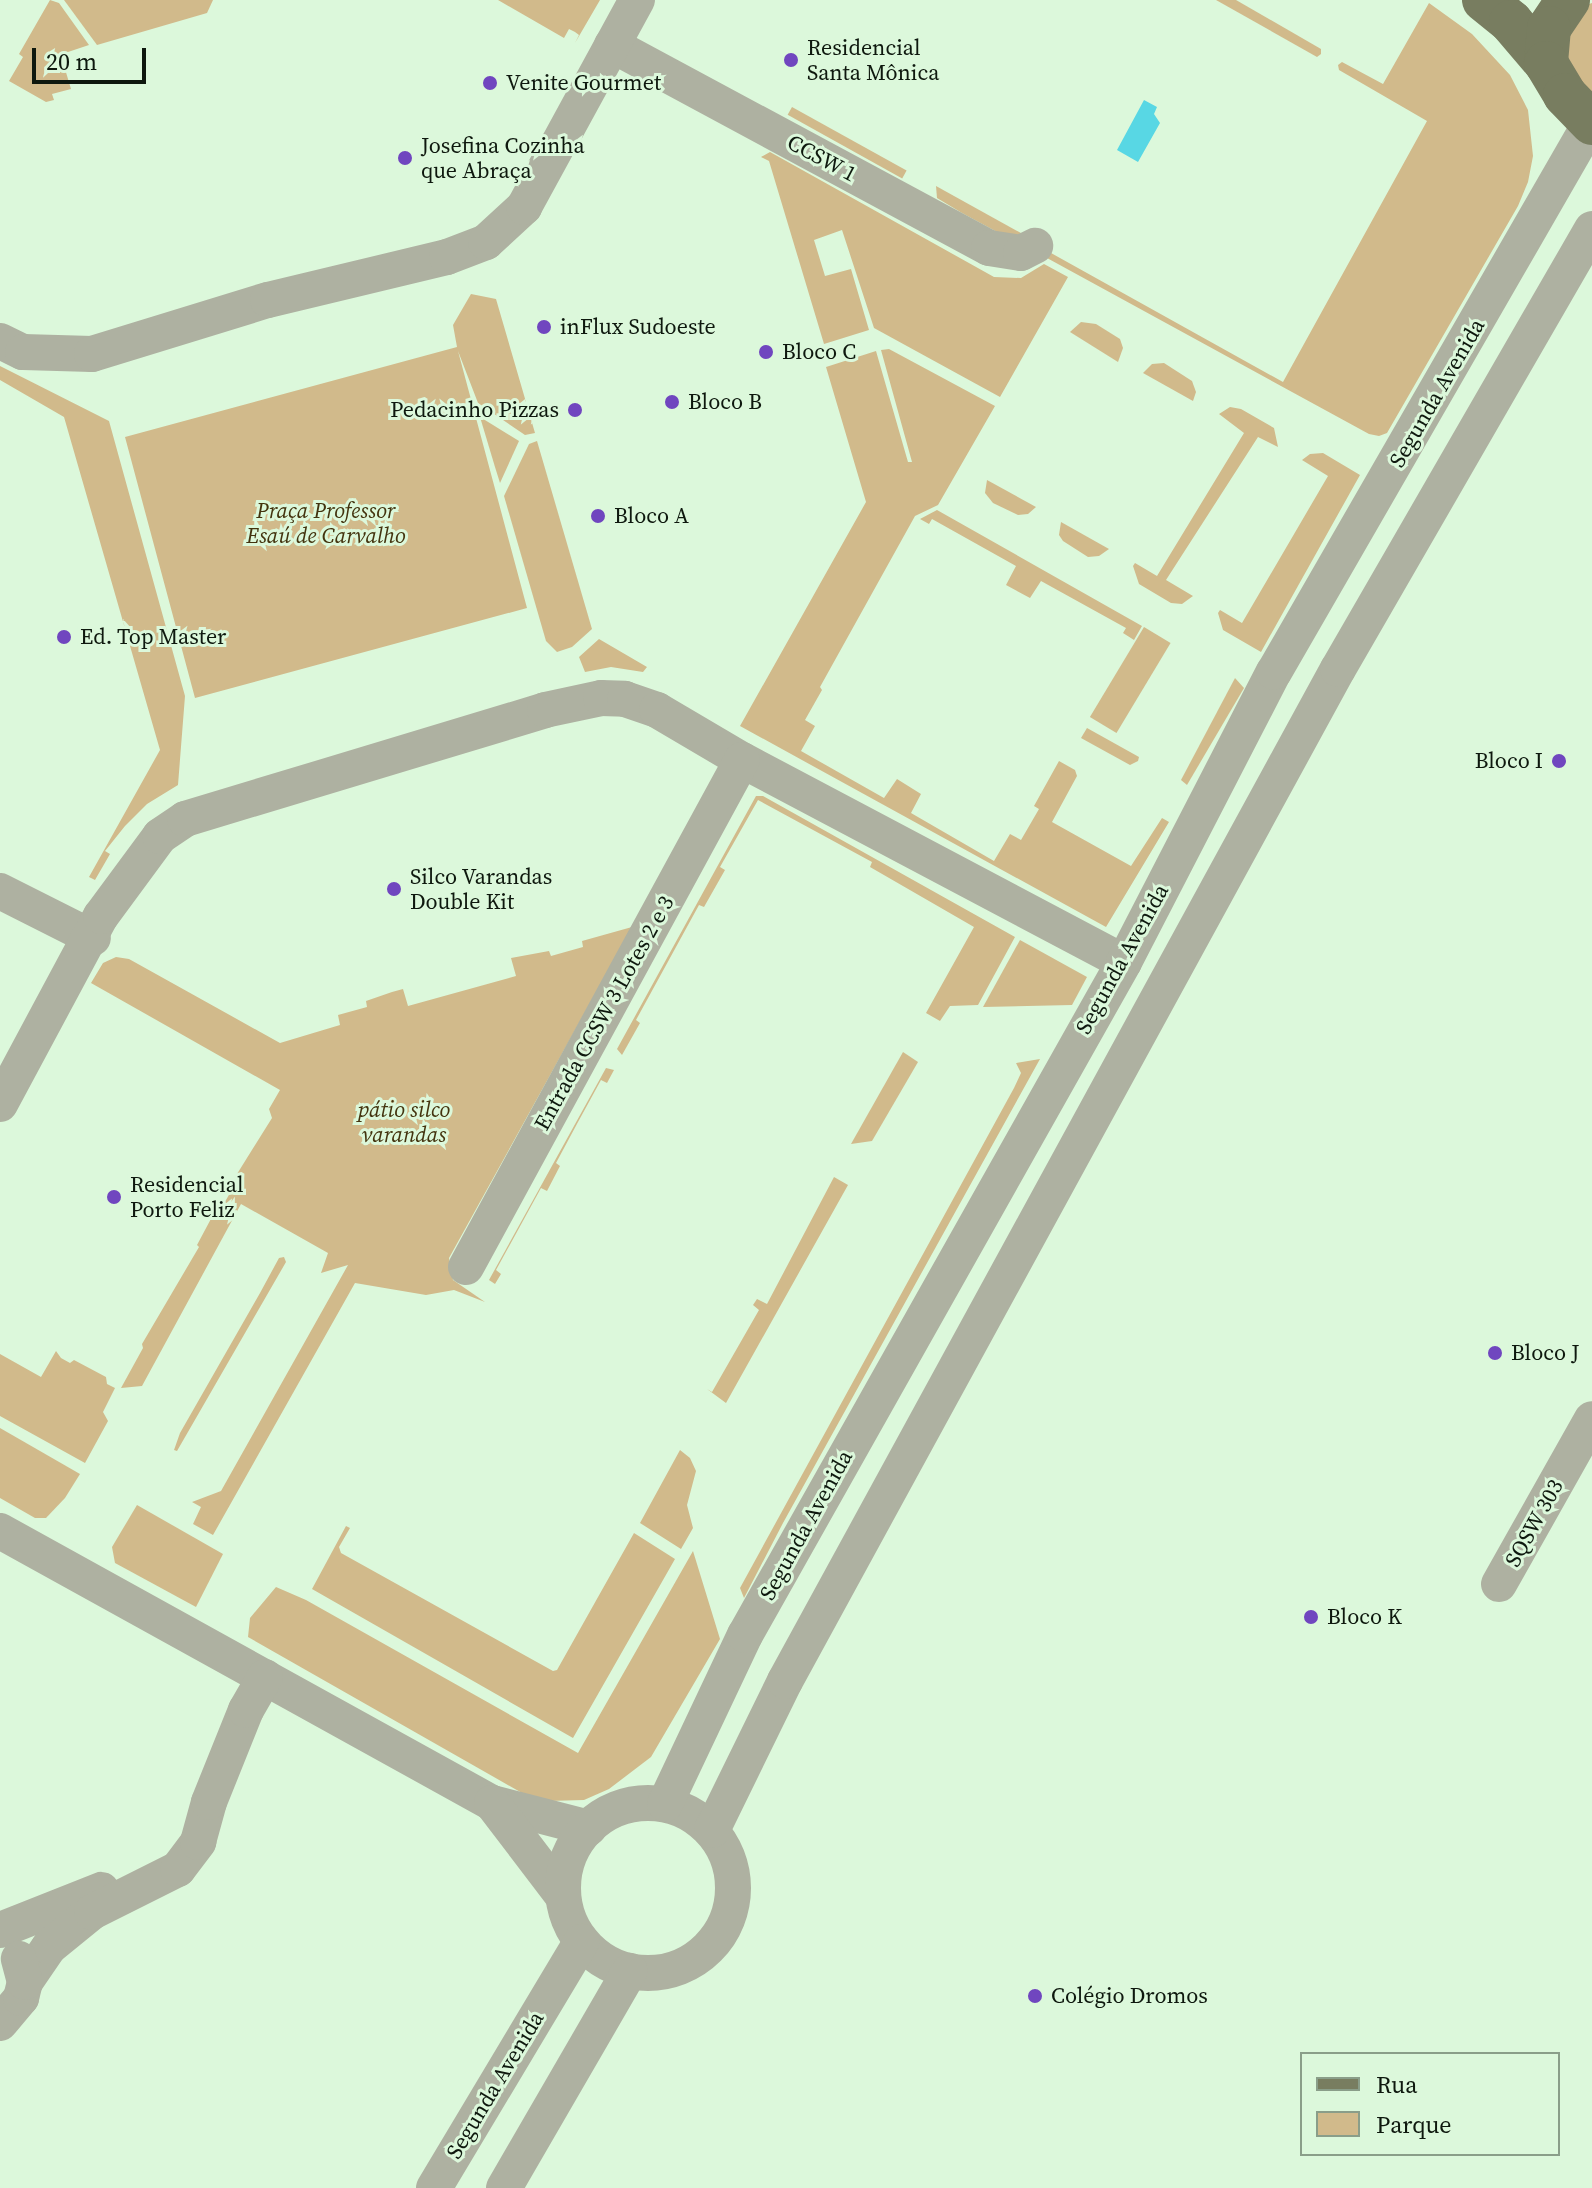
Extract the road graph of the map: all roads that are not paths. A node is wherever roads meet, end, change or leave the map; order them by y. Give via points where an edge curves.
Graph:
1 (637, 0) edge
2 (1484, 0) edge
3 (1568, 0) edge
4 (612, 45) junction
5 (1546, 63) junction
6 (1592, 122) edge
7 (1592, 229) edge
8 (1035, 246) dead end
9 (0, 341) edge
10 (742, 760) junction
11 (0, 891) edge
12 (93, 938) junction
13 (1124, 962) junction
14 (0, 1104) edge
15 (466, 1267) dead end
16 (1592, 1419) edge
17 (0, 1531) edge
18 (1499, 1584) dead end
19 (265, 1677) junction
20 (209, 1802) junction
21 (492, 1803) junction
22 (665, 1804) junction
23 (589, 1828) junction
24 (712, 1830) junction
25 (562, 1895) junction
26 (0, 1930) edge
27 (0, 1937) edge
28 (581, 1942) junction
29 (630, 1971) junction
30 (9, 2012) edge
31 (434, 2188) edge
32 (504, 2188) edge

1 - 4 street
2 - 5 main road
3 - 5 main road via 1549,28
4 - 8 street, CCSW 1 via 989,248 1021,253
4 - 9 street via 524,207 486,242 92,354 23,352
5 - 6 main road via 1565,95
6 - 13 street, Segunda Avenida via 1274,672
7 - 24 street via 1338,669 785,1681
10 - 12 street via 657,710 625,699 601,698 545,710 185,819 160,836 137,863 101,916
10 - 13 street
10 - 15 street, Entrada CCSW 3 Lotes 2 e 3
11 - 12 street
12 - 14 street
13 - 22 street, Segunda Avenida via 752,1622
16 - 18 street, SQSW 303
17 - 19 street
19 - 20 street
19 - 21 street
20 - 26 street via 151,1865
20 - 30 street via 198,1842 178,1869 92,1912 49,1947
21 - 23 street
21 - 25 street
22 - 23 street via 629,1804
22 - 24 street via 691,1813
23 - 25 street via 573,1845
24 - 29 street via 731,1868 734,1890 721,1931 708,1948 672,1970
25 - 28 street
27 - 30 street via 16,1951
28 - 29 street via 603,1961
28 - 31 street, Segunda Avenida
29 - 32 street

